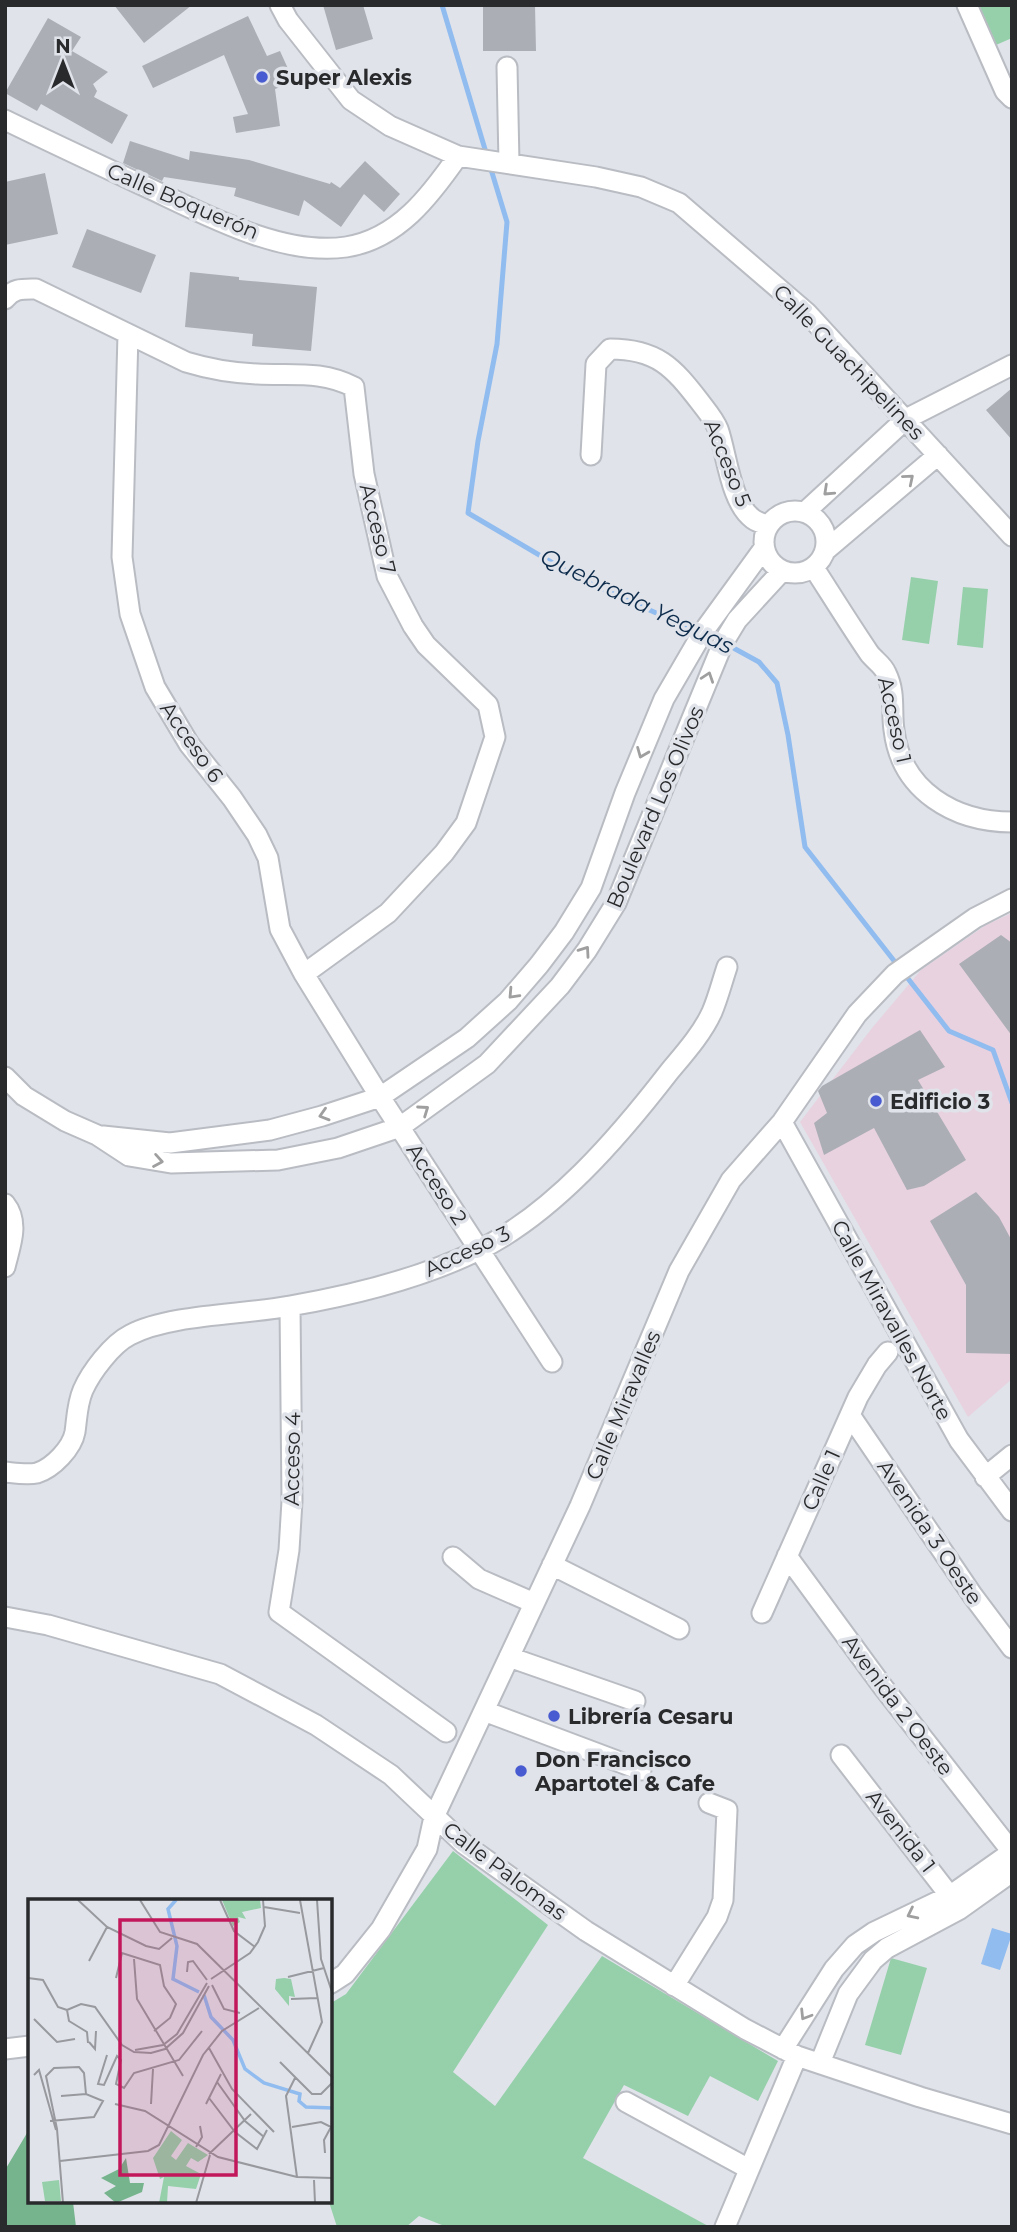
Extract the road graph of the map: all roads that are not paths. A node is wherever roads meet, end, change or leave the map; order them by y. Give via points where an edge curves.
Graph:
1 (280, 5) edge
2 (967, 5) edge
3 (507, 67) dead end
4 (1012, 98) edge
5 (5, 120) edge
6 (468, 157) junction
7 (504, 162) junction
8 (5, 299) edge
9 (128, 334) junction
10 (1012, 365) edge
11 (906, 419) junction
12 (591, 455) dead end
13 (938, 455) junction
14 (805, 512) junction
15 (768, 526) junction
16 (1012, 536) edge
17 (764, 548) junction
18 (826, 550) junction
19 (814, 568) junction
20 (782, 571) junction
21 (1012, 822) edge
22 (605, 847) junction
23 (630, 866) junction
24 (1012, 899) edge
25 (727, 967) dead end
26 (304, 974) junction
27 (5, 1077) edge
28 (390, 1112) junction
29 (782, 1122) junction
30 (97, 1135) junction
31 (5, 1204) edge
32 (480, 1250) junction
33 (5, 1267) edge
34 (290, 1306) junction
35 (888, 1352) dead end
36 (552, 1362) dead end
37 (850, 1415) junction
38 (1012, 1455) edge
39 (5, 1472) edge
40 (985, 1477) junction
41 (1012, 1511) edge
42 (788, 1556) junction
43 (453, 1557) dead end
44 (552, 1565) junction
45 (534, 1603) junction
46 (762, 1613) dead end
47 (5, 1618) edge
48 (679, 1629) dead end
49 (1012, 1648) edge
50 (509, 1657) junction
51 (635, 1700) dead end
52 (484, 1711) junction
53 (446, 1732) dead end
54 (841, 1755) dead end
55 (641, 1770) dead end
56 (709, 1803) dead end
57 (434, 1817) junction
58 (1012, 1852) edge
59 (1012, 1872) edge
60 (955, 1902) junction
61 (332, 1982) edge
62 (674, 1986) junction
63 (28, 2046) edge
64 (5, 2049) edge
65 (790, 2053) junction
66 (820, 2063) junction
67 (626, 2102) dead end
68 (1012, 2124) edge
69 (749, 2169) junction
70 (725, 2227) edge

1 - 6 street, Calle Guachipelines via 351,100 390,126
2 - 4 street via 1005,92
3 - 7 street
5 - 6 street, Calle Boquerón via 235,228 299,247 346,247 398,226
6 - 7 street, Calle Guachipelines
7 - 11 street, Calle Guachipelines via 641,187 679,203 807,313
8 - 9 street, Acceso 7 via 21,289 36,289
9 - 26 street, Acceso 6 via 122,557 130,614 162,699 189,744 257,835 268,859 280,929
9 - 26 street, Acceso 7 via 209,369 311,374 354,387 364,474 387,576 426,645 488,705 495,737 466,823 388,913
10 - 11 street
11 - 13 street, Calle Guachipelines
11 -> 14 street
12 - 15 street, Acceso 5 via 596,364 610,349 645,354 678,373 709,414 718,428 739,500 752,519
13 - 16 street, Calle Guachipelines
18 -> 13 street
14 - 15 street via 791,511
14 - 18 street via 824,528
15 - 17 street
17 - 20 street
17 -> 22 street, Boulevard Los Olivos via 702,632 664,699
18 - 19 street
19 - 20 street via 798,574
19 - 21 street, Acceso 1 via 886,671 895,709 894,730 903,765 913,780 928,796 970,817
23 -> 20 street, Boulevard Los Olivos via 723,643 737,620
22 - 23 street
22 -> 28 street, Boulevard Los Olivos via 591,888 539,965
28 -> 23 street, Boulevard Los Olivos via 487,1064 587,950 616,903
24 - 29 street, Calle Miravalles via 975,918 903,968 858,1014
25 - 32 street, Acceso 3 via 712,1013 615,1139 523,1224
26 - 28 street, Acceso 6
27 - 30 street, Boulevard Los Olivos via 24,1096
28 -> 30 street, Boulevard Los Olivos via 322,1116 270,1130 170,1143
30 -> 28 street, Boulevard Los Olivos via 129,1156 171,1163 278,1160 338,1148
28 - 32 street, Acceso 2
29 - 40 street, Calle Miravalles Norte via 959,1440
29 - 44 street, Calle Miravalles via 731,1180 679,1271
31 - 33 street via 13,1222
32 - 34 street, Acceso 3 via 373,1289
32 - 36 street, Acceso 2
34 - 39 street, Acceso 3 via 152,1326 127,1336 100,1362 83,1390 69,1447 37,1473
34 - 53 street, Acceso 4 via 292,1501 279,1612
35 - 37 street, Calle 1
37 - 42 street, Calle 1
37 - 49 street, Avenida 3 Oeste
38 - 40 street
40 - 41 street, Calle Miravalles Norte
42 - 46 street, Calle 1
42 - 58 street, Avenida 2 Oeste
43 - 45 street via 479,1579
44 - 45 street, Calle Miravalles
44 - 48 street
45 - 50 street, Calle Miravalles
47 - 57 street, Calle Palomas via 48,1625 220,1674 316,1725 391,1775
50 - 51 street
50 - 52 street, Calle Miravalles
52 - 55 street
52 - 57 street, Calle Miravalles
54 - 60 street, Avenida 1
56 - 62 street via 727,1810 723,1900 718,1917
57 - 61 street, Calle Miravalles via 427,1849 381,1929 345,1974
57 - 62 street, Calle Palomas via 464,1844 586,1931
58 - 60 street
59 - 60 street
60 -> 65 street via 874,1932 855,1945 834,1969
60 - 66 street via 873,1960 848,1994
62 - 65 street, Calle Palomas
63 - 64 street
65 - 66 street, Calle Palomas
65 - 69 street
66 - 68 street, Calle Palomas
67 - 69 street
69 - 70 street

